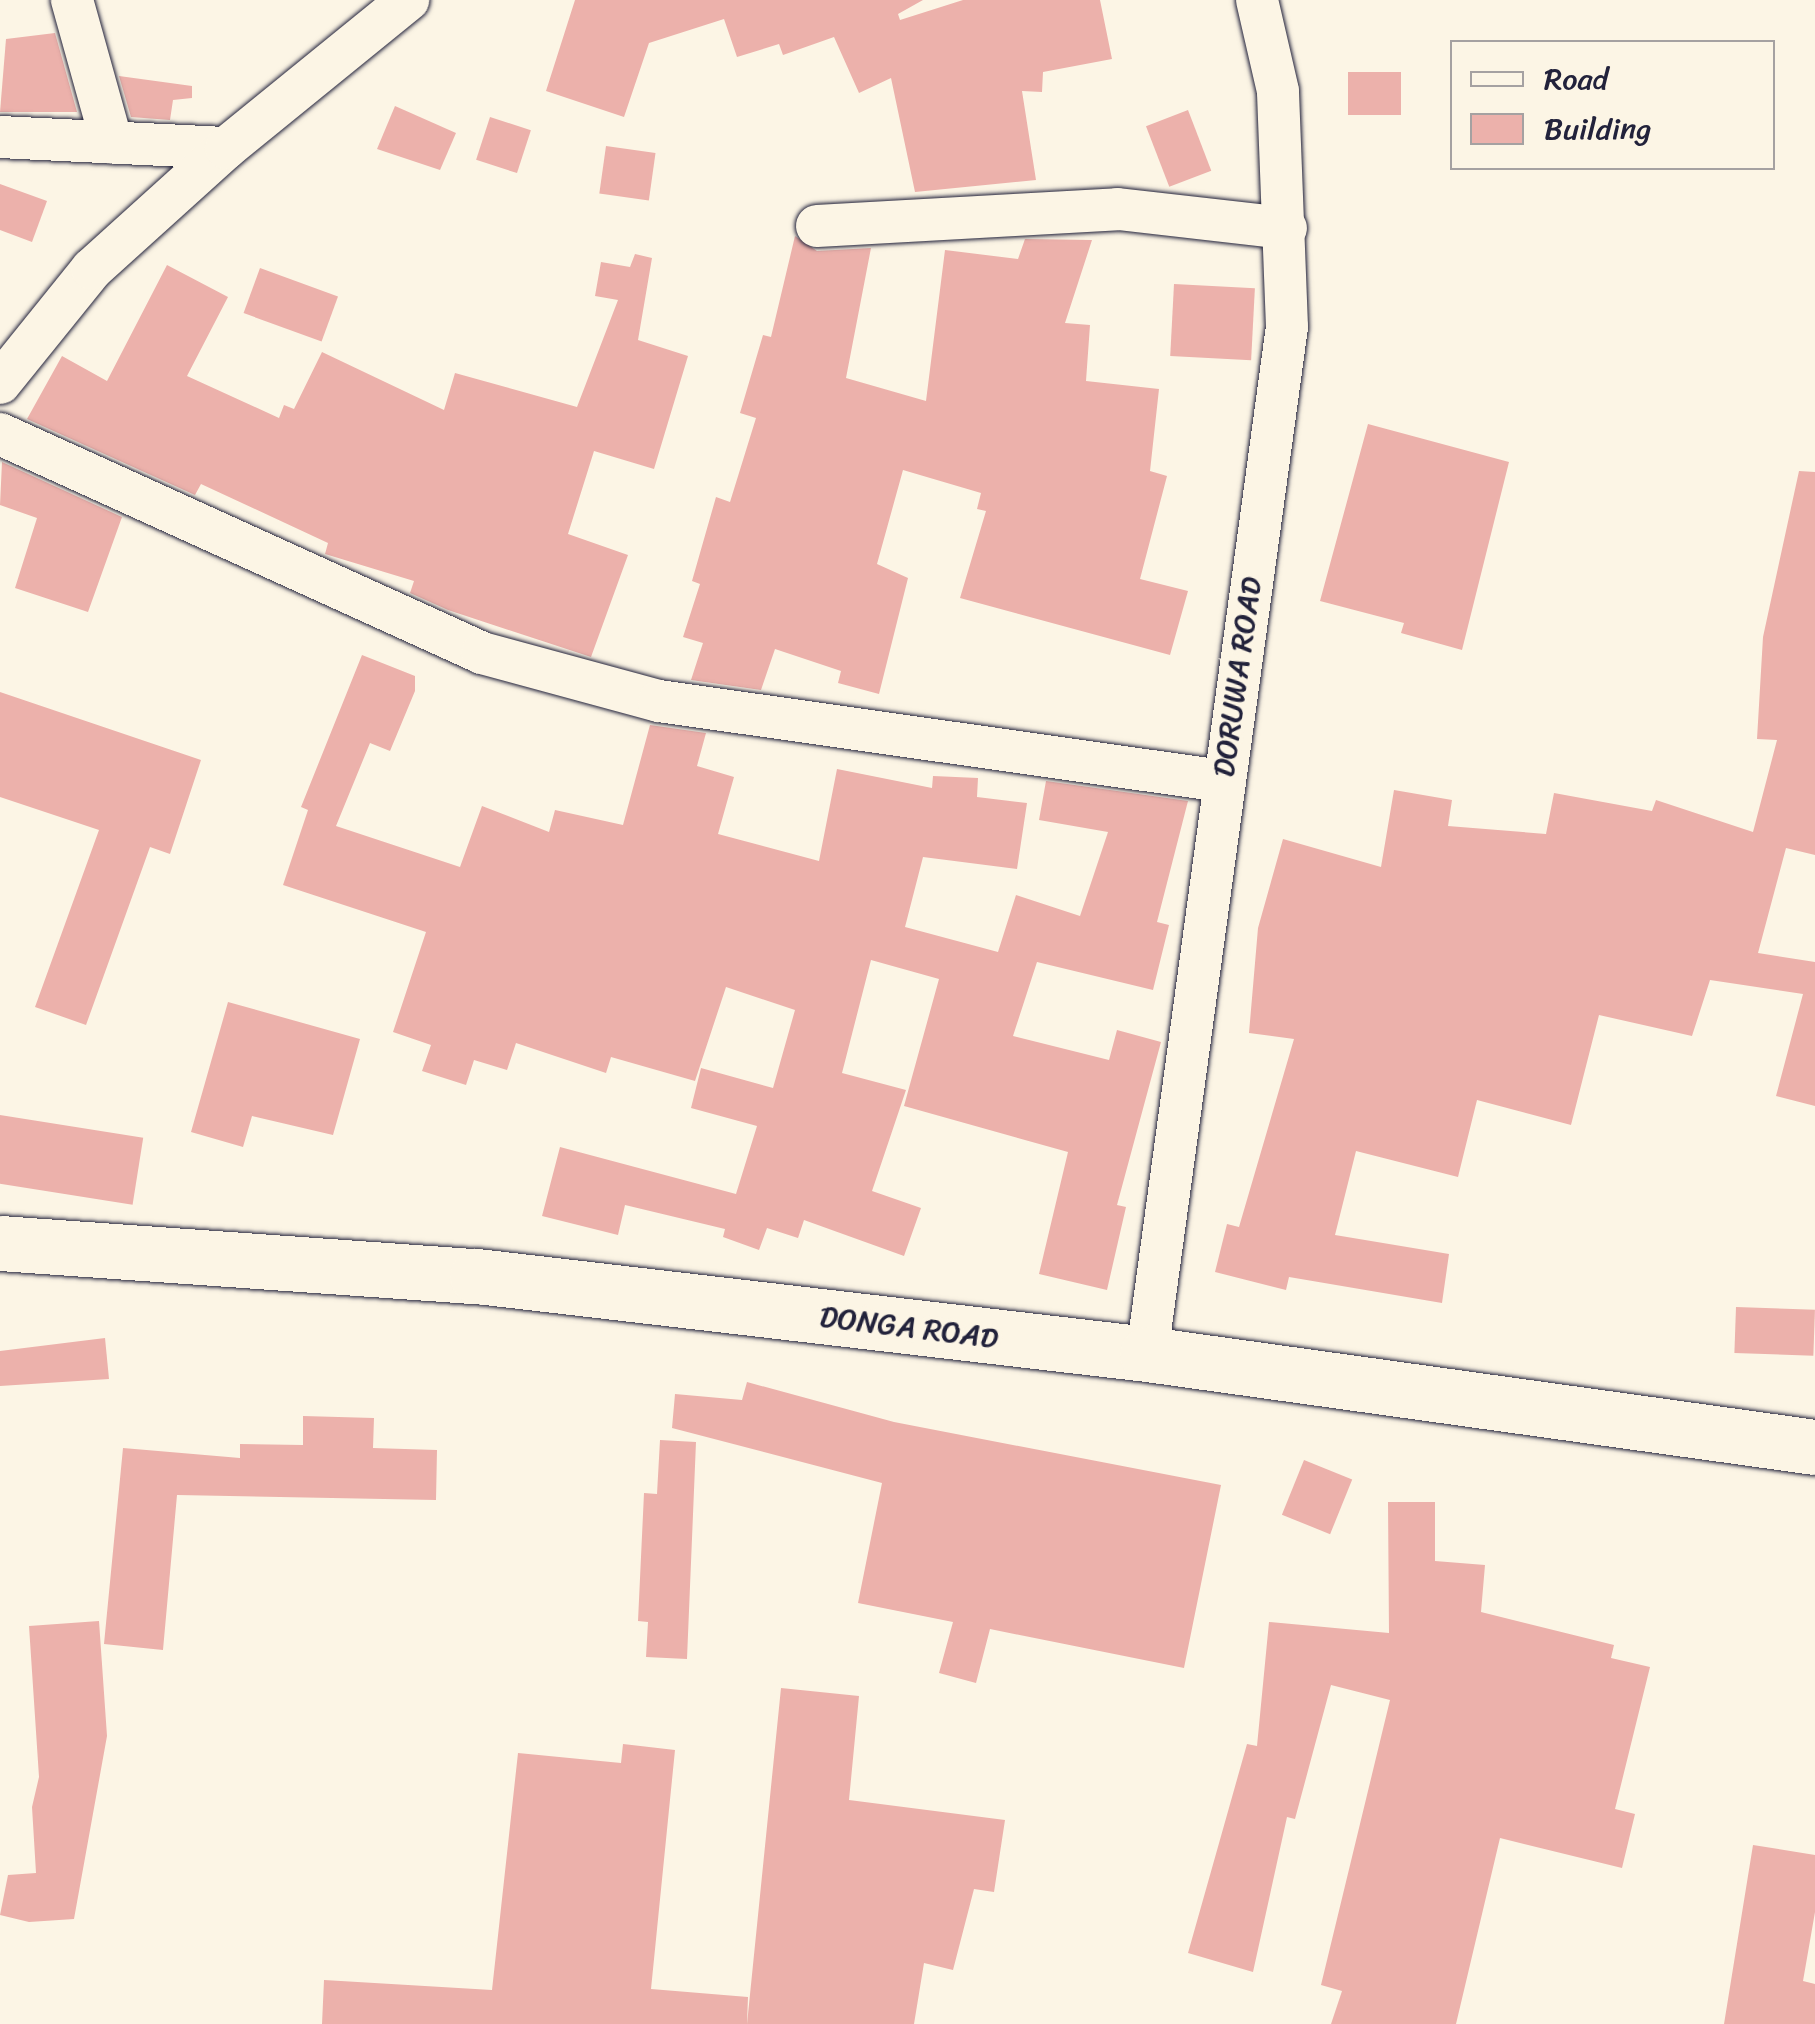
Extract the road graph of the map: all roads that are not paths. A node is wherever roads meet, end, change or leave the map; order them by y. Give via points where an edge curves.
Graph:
1 (72, 0) edge
2 (408, 0) edge
3 (1257, 0) edge
4 (0, 137) edge
5 (112, 143) junction
6 (226, 148) junction
7 (817, 226) dead end
8 (1286, 228) junction
9 (0, 383) edge
10 (0, 434) edge
11 (1222, 782) junction
12 (0, 1243) edge
13 (1147, 1354) junction
14 (1815, 1447) edge

1 - 5 street
2 - 6 street
3 - 8 street, DORUWA ROAD via 1278,92
4 - 5 street
5 - 6 street
6 - 9 street via 92,269
7 - 8 street via 1118,209
8 - 11 street, DORUWA ROAD via 1287,326
10 - 11 street via 482,653 659,700
11 - 13 street, DORUWA ROAD
12 - 13 street, DONGA ROAD via 477,1276
13 - 14 street, DONGA ROAD

